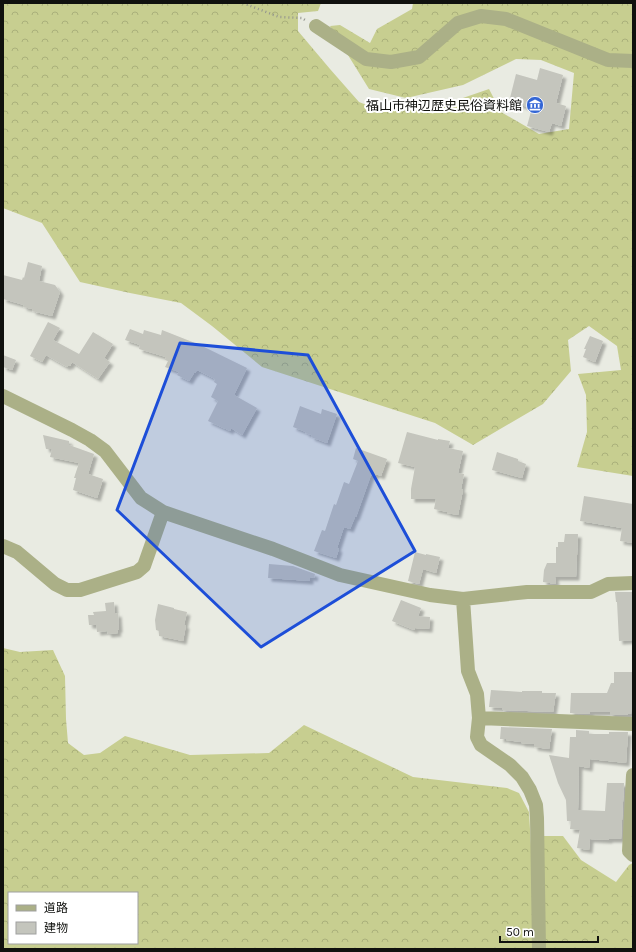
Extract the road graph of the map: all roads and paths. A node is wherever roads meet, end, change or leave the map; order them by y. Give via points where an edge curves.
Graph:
1 (243, 3) edge
2 (316, 26) joint
3 (633, 61) edge
4 (3, 396) edge
5 (163, 512) junction
6 (3, 546) edge
7 (633, 583) edge
8 (463, 600) junction
9 (479, 718) junction
10 (633, 724) edge
11 (633, 775) edge
12 (633, 855) edge
13 (539, 949) edge

1 - 2 path via 279,17 302,18
2 - 3 street via 366,59 391,62 419,57 458,23 481,16 506,20 608,60
4 - 5 street via 90,440 105,451 141,498
5 - 6 street via 144,566 137,572 80,590 67,590 55,584 17,552
5 - 8 street via 340,575
7 - 8 street via 608,584 591,592 527,592
8 - 9 street via 468,671 477,694
9 - 10 street
9 - 13 street via 477,737 481,745 522,777 536,805
11 - 12 street via 629,851

